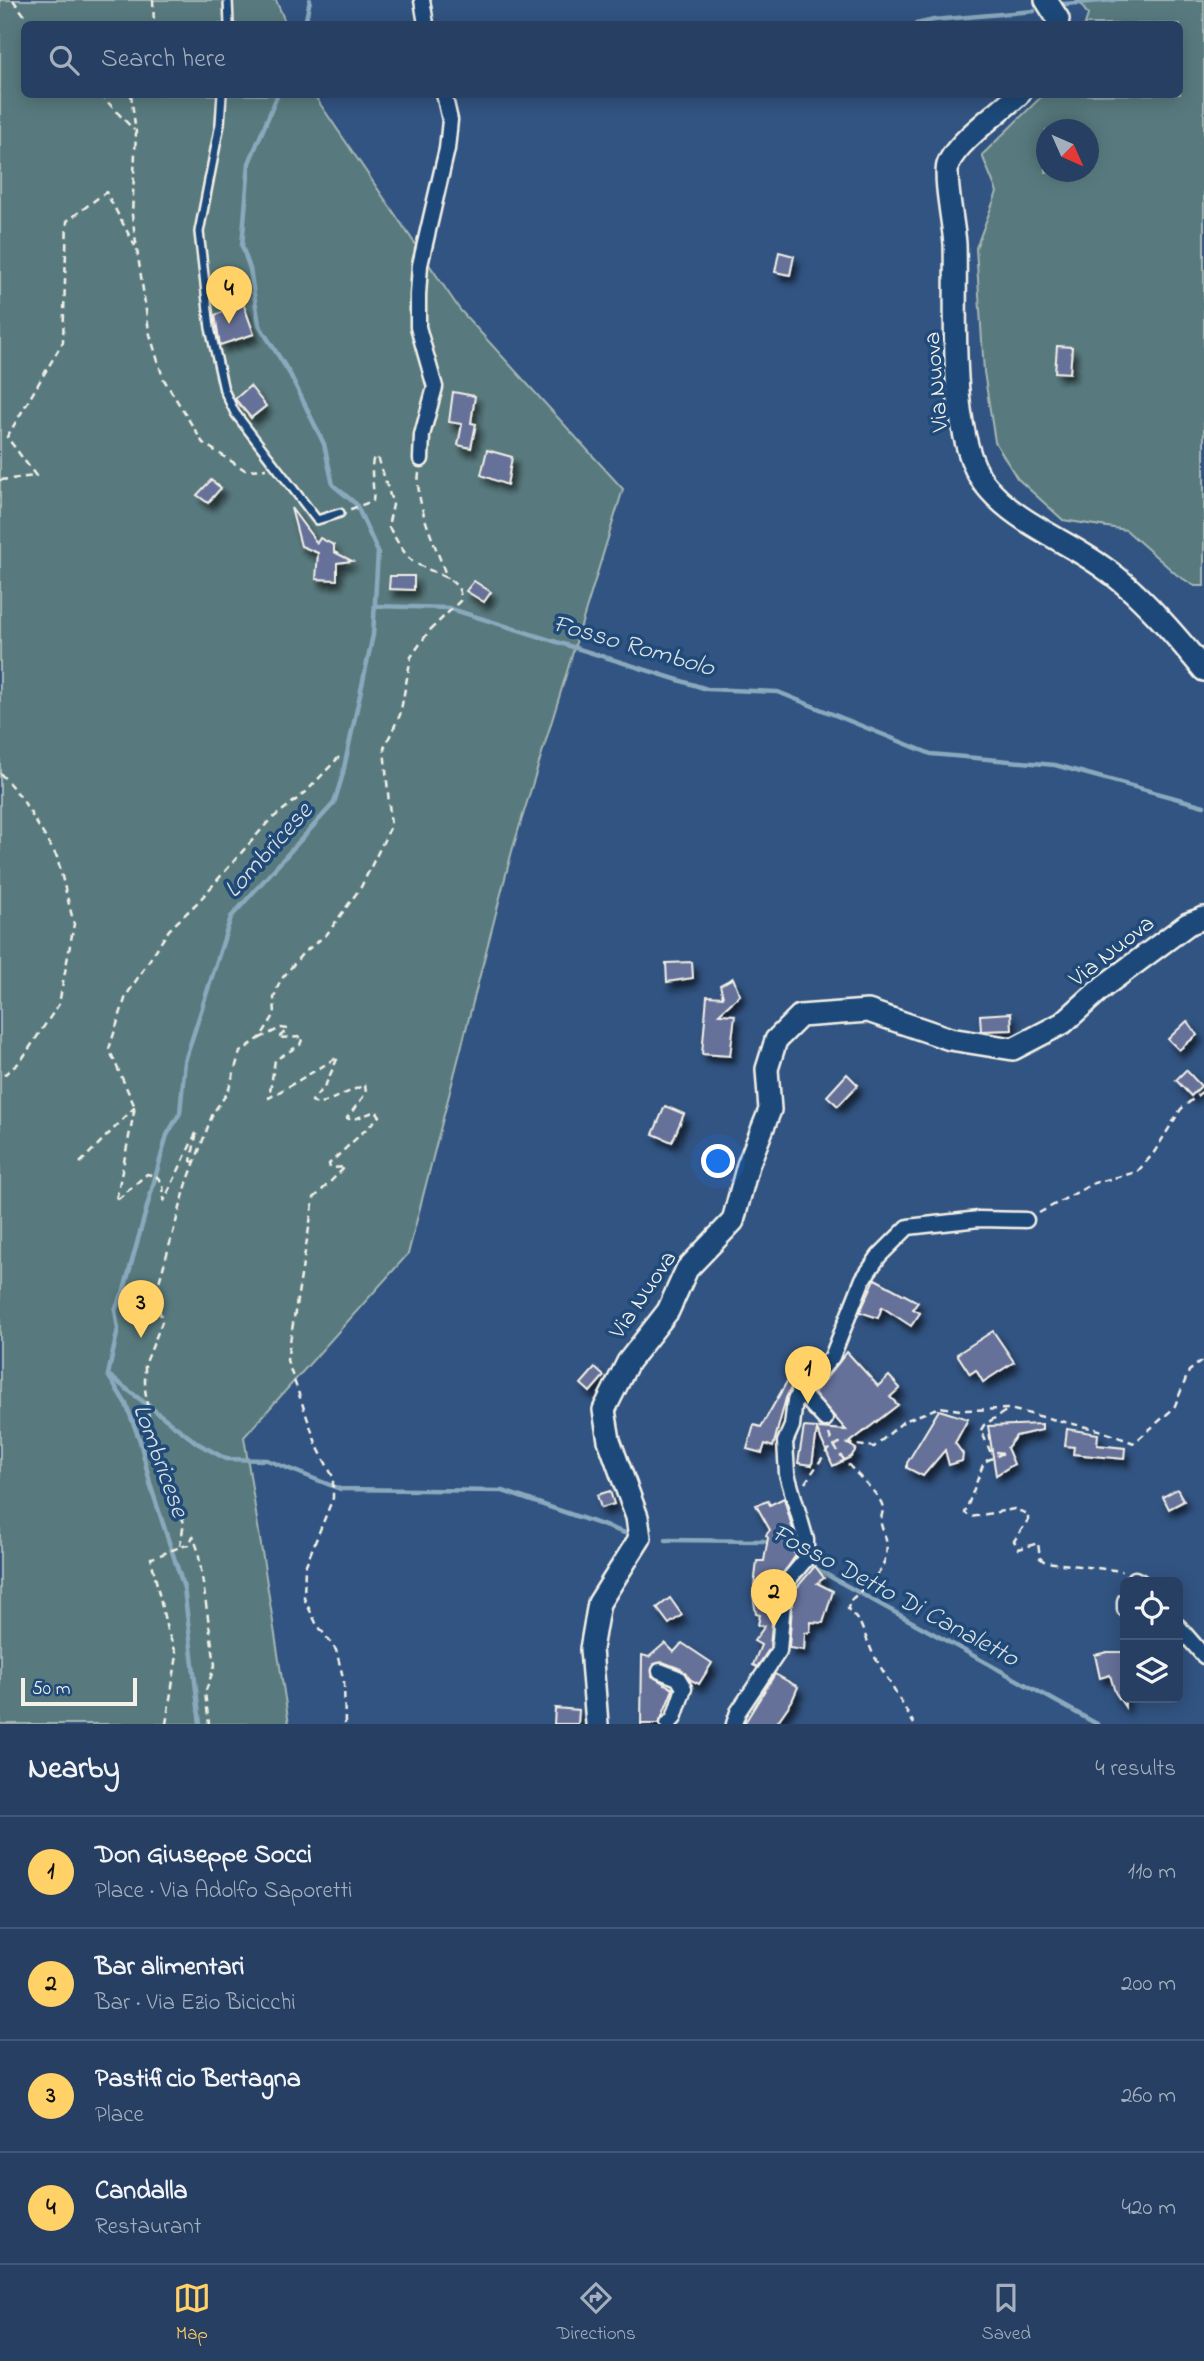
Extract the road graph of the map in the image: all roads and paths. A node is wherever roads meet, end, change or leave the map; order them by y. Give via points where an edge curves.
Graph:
1 (13, 0) edge
2 (153, 0) edge
3 (228, 0) edge
4 (422, 0) edge
5 (1046, 0) edge
6 (29, 21) edge
7 (154, 21) edge
8 (229, 21) edge
9 (426, 21) edge
10 (1058, 21) edge
11 (104, 98) edge
12 (132, 98) edge
13 (222, 98) edge
14 (445, 98) edge
15 (1015, 98) edge
16 (136, 133) junction
17 (137, 249) junction
18 (421, 459) joint
19 (280, 469) junction
20 (0, 480) edge
21 (351, 510) dead end
22 (340, 513) dead end
23 (447, 579) junction
24 (1204, 670) edge
25 (339, 757) dead end
26 (0, 773) edge
27 (1204, 918) edge
28 (260, 1038) junction
29 (0, 1078) edge
30 (1204, 1090) edge
31 (135, 1107) junction
32 (194, 1162) junction
33 (80, 1163) dead end
34 (1026, 1220) joint
35 (1204, 1359) edge
36 (799, 1391) junction
37 (1009, 1409) junction
38 (825, 1419) dead end
39 (834, 1446) junction
40 (804, 1485) dead end
41 (180, 1546) junction
42 (1136, 1577) edge
43 (1183, 1632) edge
44 (1204, 1656) edge
45 (660, 1671) dead end
46 (166, 1724) edge
47 (209, 1724) edge
48 (345, 1724) edge
49 (597, 1724) edge
50 (668, 1724) edge
51 (734, 1724) edge
52 (914, 1724) edge

1 - 6 path
2 - 7 path
3 - 8 lane
4 - 9 street
5 - 10 street
11 - 16 path
12 - 16 path
13 - 19 lane via 199,232 209,328 224,390 235,414
14 - 18 street via 450,120 447,149 419,275 418,327 435,387 422,435
15 - 24 street, Via Nuova via 960,147 948,166 965,438 983,481 1010,511 1106,569
16 - 17 path via 132,215
17 - 19 path via 149,331 163,378 203,443 245,470
17 - 20 path via 106,192 67,221 63,342 7,437 36,476
18 - 23 path via 417,483 428,535
19 - 22 lane via 317,520
21 - 23 path via 373,501 374,457 379,460 393,505 388,526 408,557
23 - 28 path via 457,584 460,601 429,631 411,657 400,715 384,747 391,826 361,887 327,934 302,954 280,981 275,1014
25 - 31 path via 306,792 269,821 169,930 126,996 109,1049
26 - 29 path via 21,797 57,857 74,924 59,1004 20,1062
27 - 49 street, Via Nuova via 1188,924 1104,985 1063,1023 1013,1049 950,1039 868,1011 800,1016 776,1040 767,1069 770,1110 733,1221 687,1269 668,1311 628,1362 604,1410 609,1440 638,1517 640,1538 599,1603 591,1649
28 - 32 path via 240,1052 228,1092 213,1114
28 - 48 path via 281,1028 288,1029 278,1038 303,1037 300,1045 275,1060 269,1098 338,1057 312,1101 318,1105 365,1085 366,1093 347,1118 376,1111 380,1116 329,1164 330,1168 345,1167 314,1198 287,1360 317,1446 333,1477 333,1498 305,1567 304,1598 336,1650 344,1681
30 - 34 path via 1181,1109 1137,1172 1094,1183
31 - 32 path via 116,1200 147,1174 163,1183 164,1201 197,1131
31 - 33 path
32 - 41 path via 156,1293 162,1322 145,1364 150,1425 184,1523
34 - 36 street via 979,1219 908,1227 863,1279 832,1357
35 - 37 path via 1189,1371 1174,1408 1135,1443
36 - 38 street
36 - 51 street via 785,1442 787,1474 806,1540 806,1559 784,1590 779,1651
37 - 39 path via 940,1407 904,1421 874,1447 848,1441
37 - 42 path via 981,1430 990,1451 1003,1453 984,1462 965,1513 971,1517 1014,1509 1028,1514 1014,1541 1019,1549 1038,1543 1045,1562 1137,1573
39 - 40 path
39 - 52 path via 848,1468 877,1495 886,1541 881,1569 849,1602 848,1609
41 - 46 path via 151,1558 177,1655
41 - 47 path via 189,1545 193,1536 210,1619 215,1665 205,1693
43 - 44 street
45 - 50 street via 678,1678 684,1688

